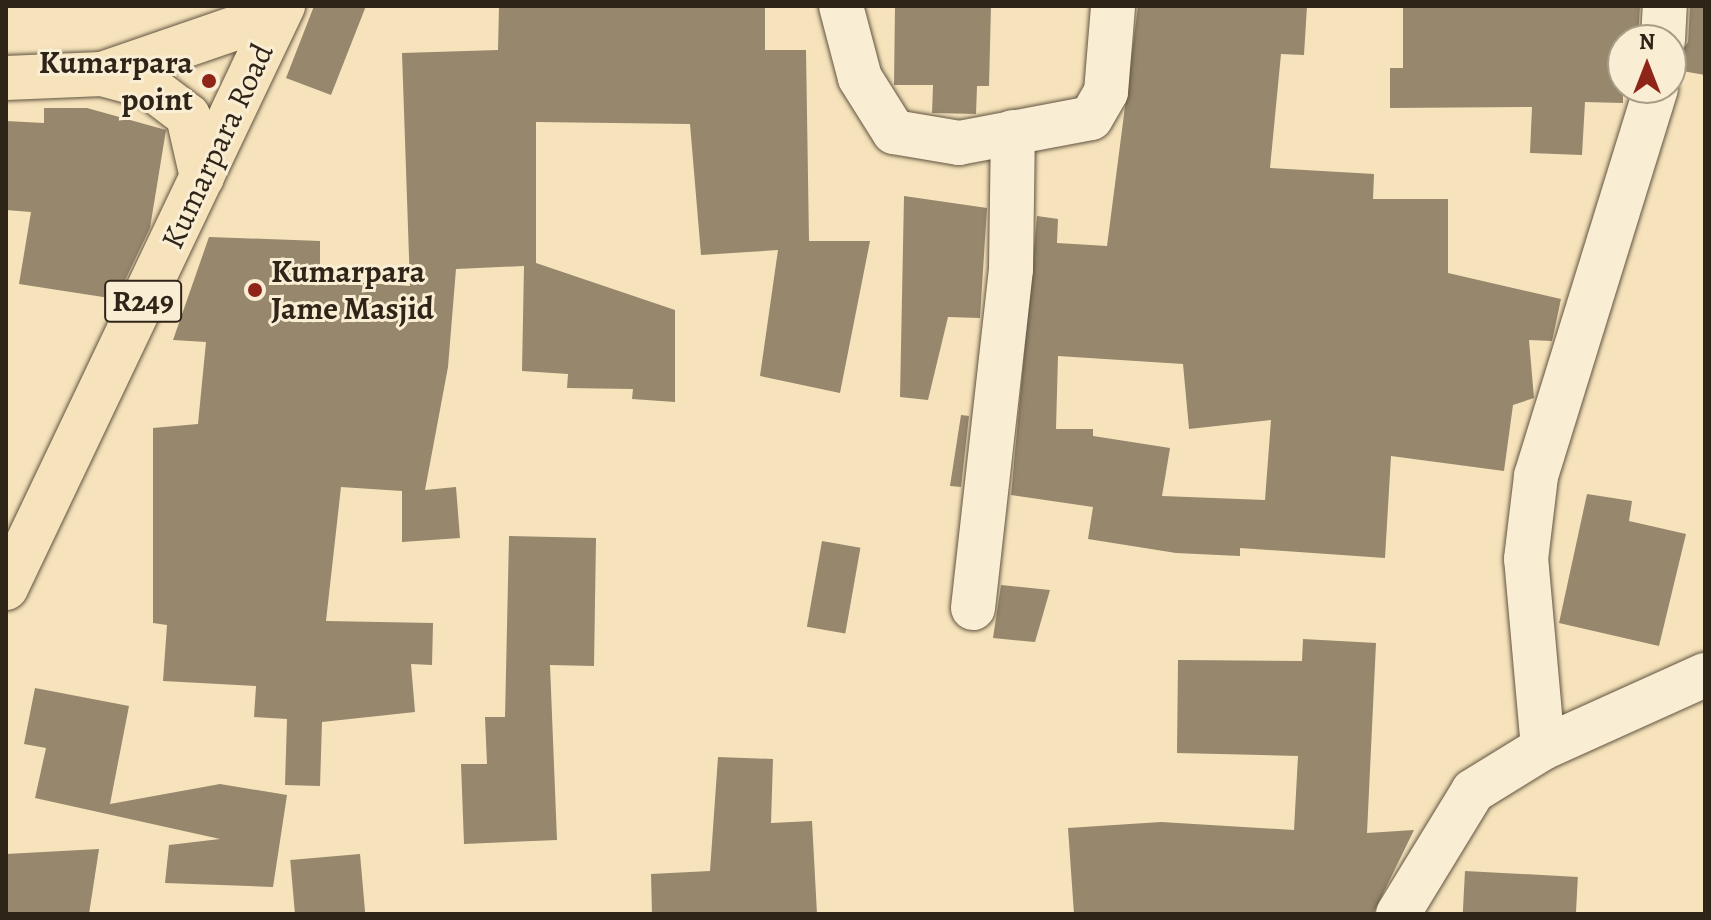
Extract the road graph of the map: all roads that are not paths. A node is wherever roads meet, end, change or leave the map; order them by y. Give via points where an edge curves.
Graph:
1 (841, 6) edge
2 (1113, 6) edge
3 (281, 10) edge
4 (102, 74) junction
5 (6, 78) edge
6 (1651, 104) edge
7 (1013, 132) junction
8 (202, 177) junction
9 (6, 588) edge
10 (973, 608) dead end
11 (1705, 675) edge
12 (1543, 748) junction
13 (1398, 914) edge

1 - 7 street via 860,78 894,132 959,143
2 - 7 street via 1106,92 1091,118
3 - 4 main road, R249
3 - 8 main road, Kumarpara Road / R249
4 - 5 main road, R249
4 - 8 main road via 150,87 188,116
6 - 12 street via 1536,476 1526,559
7 - 10 street via 1011,269
8 - 9 main road, Kumarpara Road / R249
11 - 12 street
12 - 13 street via 1473,791

